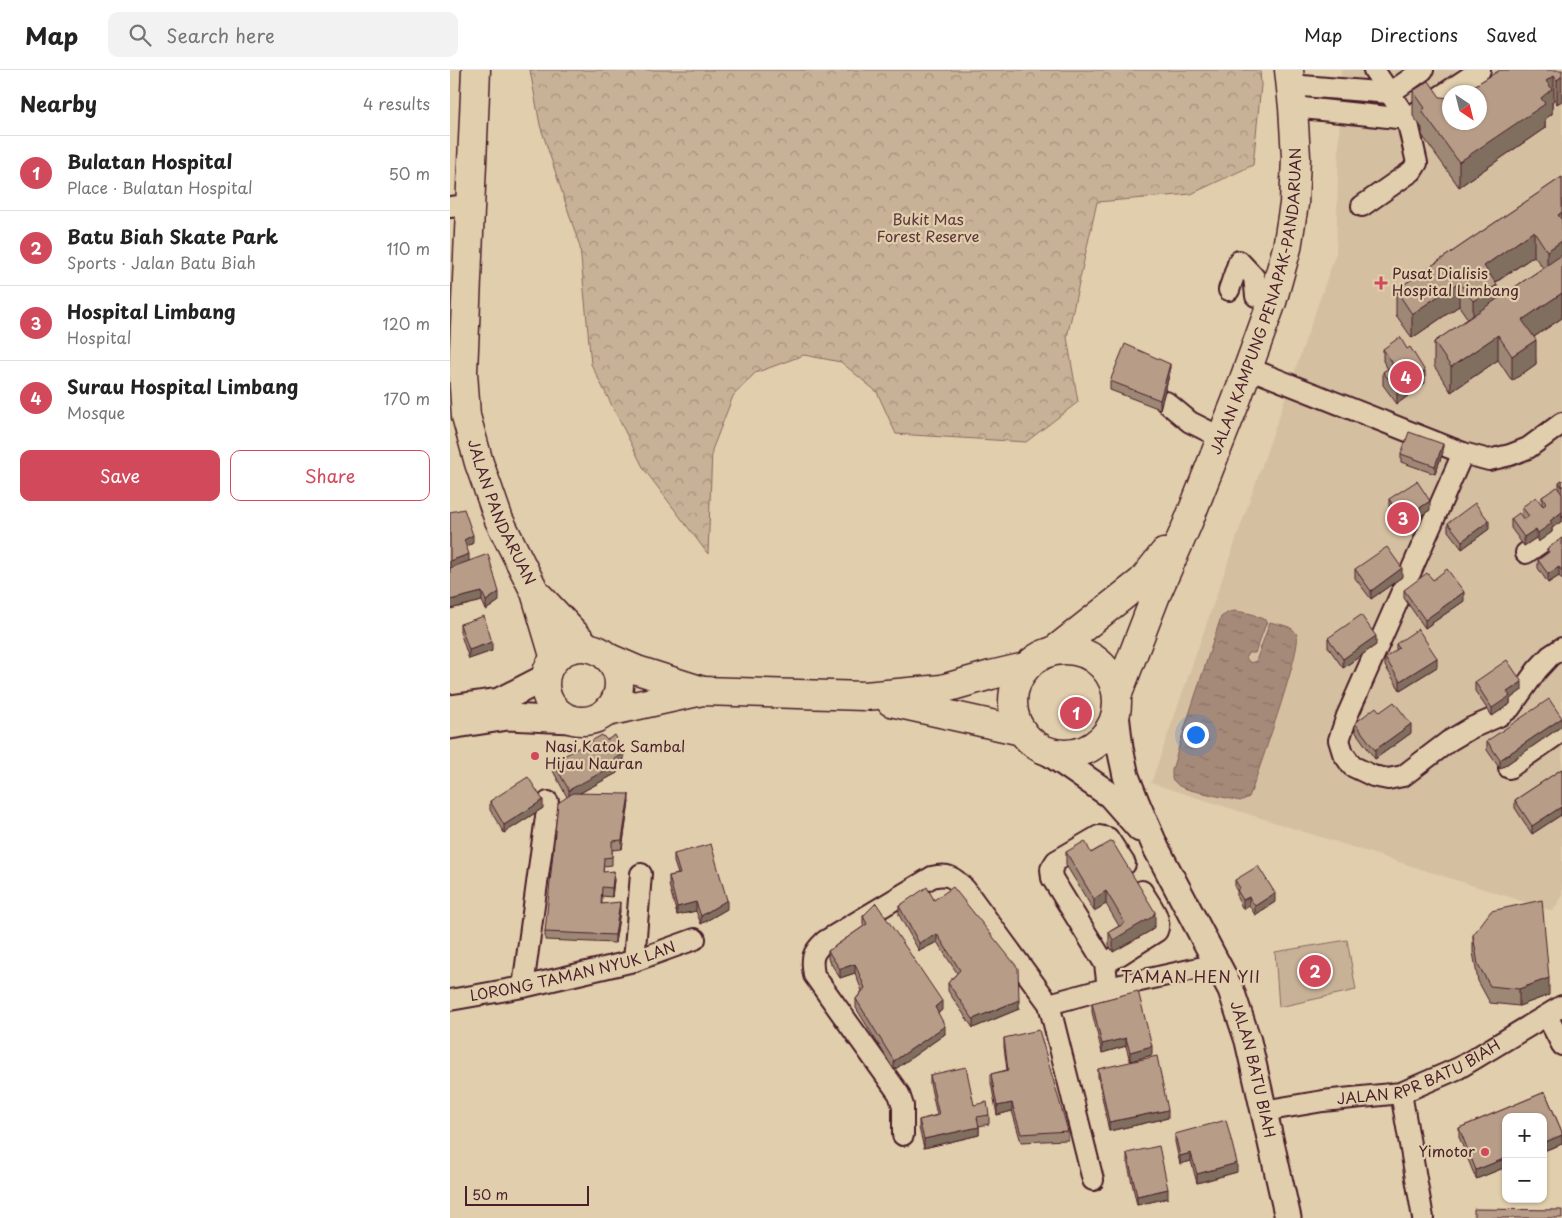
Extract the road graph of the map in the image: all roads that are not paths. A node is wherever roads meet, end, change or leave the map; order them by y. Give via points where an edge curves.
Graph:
1 (476, 70) edge
2 (1374, 70) edge
3 (1423, 70) edge
4 (1480, 70) edge
5 (1291, 87) edge
6 (1390, 92) junction
7 (1407, 118) junction
8 (460, 206) edge
9 (1362, 206) dead end
10 (1229, 290) dead end
11 (1272, 302) junction
12 (1248, 368) junction
13 (1166, 402) dead end
14 (1562, 423) edge
15 (1222, 438) junction
16 (1463, 453) junction
17 (1187, 525) junction
18 (1562, 528) edge
19 (1526, 553) dead end
20 (535, 592) junction
21 (1562, 648) edge
22 (1055, 650) junction
23 (597, 652) junction
24 (1026, 667) junction
25 (550, 668) junction
26 (702, 691) junction
27 (865, 696) junction
28 (1117, 705) junction
29 (450, 708) edge
30 (607, 712) junction
31 (571, 720) junction
32 (450, 726) edge
33 (1022, 731) junction
34 (1562, 731) edge
35 (1048, 752) junction
36 (1509, 768) dead end
37 (548, 802) dead end
38 (1156, 848) junction
39 (641, 874) dead end
40 (1175, 882) junction
41 (1146, 897) junction
42 (695, 939) dead end
43 (634, 961) junction
44 (1105, 964) junction
45 (1217, 964) junction
46 (523, 987) junction
47 (1108, 988) junction
48 (450, 1000) edge
49 (1049, 1004) junction
50 (1554, 1011) edge
51 (1562, 1045) edge
52 (1401, 1092) junction
53 (1264, 1110) junction
54 (903, 1135) dead end
55 (1093, 1180) dead end
56 (1288, 1218) edge
57 (1423, 1218) edge

1 - 8 highway, JALAN PANDARUAN
2 - 6 street
3 - 6 street
4 - 7 street
5 - 6 street
5 - 7 street
5 - 11 highway, JALAN KAMPUNG PENAPAK-PANDARUAN via 1296,157 1294,204
6 - 7 street
7 - 9 street via 1417,158 1415,167
8 - 20 highway, JALAN PANDARUAN via 466,416 500,520
10 - 11 street via 1239,261 1254,277 1256,296
11 - 12 highway, JALAN KAMPUNG PENAPAK-PANDARUAN
12 - 15 highway, JALAN KAMPUNG PENAPAK-PANDARUAN
12 - 16 street
13 - 15 street via 1190,422
14 - 16 street via 1528,448 1510,455 1489,460
15 - 17 highway, JALAN KAMPUNG PENAPAK-PANDARUAN
16 - 21 street via 1347,716 1339,740 1342,753 1352,766 1373,776 1388,779 1403,776 1449,741 1510,708 1537,670
17 - 22 highway, JALAN KAMPUNG PENAPAK-PANDARUAN via 1142,581
17 - 28 highway, JALAN KAMPUNG PENAPAK-PANDARUAN via 1156,595
18 - 19 street
20 - 23 highway, JALAN PANDARUAN
20 - 25 highway, JALAN PANDARUAN
22 - 24 highway via 1039,656
22 - 28 highway via 1089,655 1103,665 1113,679
23 - 25 highway via 575,647 564,652
23 - 26 highway, JALAN PANDARUAN via 637,670
23 - 30 highway via 615,666 619,678 615,702
24 - 27 highway, JALAN PANDARUAN via 942,689
24 - 33 highway via 1016,682 1013,699 1014,716
25 - 29 main road via 499,700
25 - 31 highway via 546,691 550,703
26 - 27 highway, JALAN PANDARUAN
26 - 30 highway, JALAN PANDARUAN
27 - 33 highway, JALAN PANDARUAN
28 - 35 highway via 1109,730 1098,743 1066,754
28 - 38 main road via 1126,776
30 - 31 highway via 584,721
31 - 32 main road via 508,717
33 - 35 highway via 1033,744
34 - 36 street
35 - 38 main road via 1110,795
37 - 46 street
38 - 40 main road, JALAN BATU BIAH
39 - 43 street
40 - 41 street
40 - 45 main road, JALAN BATU BIAH
41 - 44 street via 1158,918 1158,931
41 - 44 street via 1111,841 1104,836 1094,837 1053,864 1052,878
42 - 43 street, LORONG TAMAN NYUK LAN
43 - 46 street, LORONG TAMAN NYUK LAN
44 - 47 street
45 - 47 street
45 - 53 main road, JALAN BATU BIAH via 1231,990 1246,1033
46 - 48 street, LORONG TAMAN NYUK LAN
47 - 49 street
49 - 54 street via 965,889 949,876 932,877 824,941 815,951 814,975 899,1094 903,1106
49 - 55 street
50 - 51 street
50 - 52 street, JALAN RPR BATU BIAH via 1459,1068
52 - 53 street, JALAN RPR BATU BIAH
52 - 57 street
53 - 56 main road, JALAN BATU BIAH

